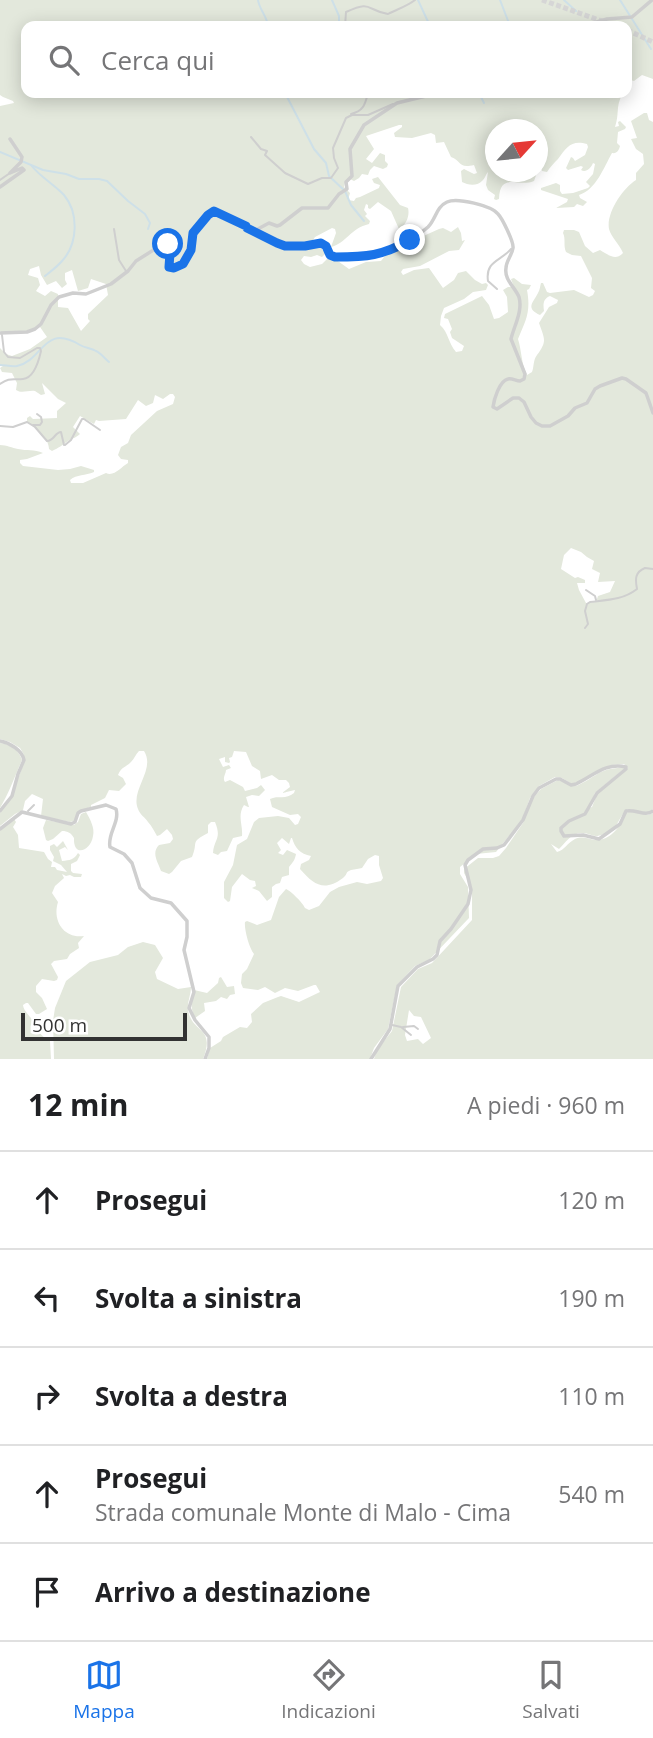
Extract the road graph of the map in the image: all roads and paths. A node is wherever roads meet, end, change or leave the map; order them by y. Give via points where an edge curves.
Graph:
1 (415, 0) edge
2 (653, 0) edge
3 (345, 21) edge
4 (600, 21) edge
5 (367, 98) edge
6 (415, 98) edge
7 (397, 103) junction
8 (348, 116) junction
9 (252, 138) dead end
10 (10, 139) dead end
11 (10, 173) junction
12 (0, 180) edge
13 (0, 187) edge
14 (246, 226) junction
15 (114, 229) dead end
16 (513, 245) junction
17 (127, 272) junction
18 (497, 289) dead end
19 (86, 294) junction
20 (84, 299) dead end
21 (1, 334) edge
22 (0, 384) edge
23 (37, 414) dead end
24 (653, 414) edge
25 (33, 425) junction
26 (0, 426) edge
27 (100, 430) dead end
28 (653, 569) edge
29 (586, 590) dead end
30 (596, 601) junction
31 (585, 628) dead end
32 (0, 741) edge
33 (34, 805) dead end
34 (0, 811) edge
35 (653, 811) edge
36 (25, 813) junction
37 (0, 829) edge
38 (391, 1025) junction
39 (401, 1027) junction
40 (418, 1030) dead end
41 (411, 1035) dead end
42 (205, 1059) edge
43 (371, 1059) edge

1 - 3 street via 388,14 360,5 346,12
2 - 4 street via 630,17
5 - 8 street via 361,111
6 - 7 street
7 - 8 street via 364,116
7 - 14 street via 361,128 350,149 352,174 347,187 328,208 302,208 277,226 269,223 256,230
8 - 9 street via 333,148 338,168 331,177 308,184 285,173
10 - 11 street via 22,157
11 - 12 street
11 - 13 street via 23,169
14 - 16 street via 285,246 320,242 333,256 372,255 410,240 431,223 439,208 450,200 463,200 496,212
14 - 17 street via 213,212 193,233 183,264 169,267 165,243
15 - 17 street via 119,260
16 - 18 street via 488,269 488,281
16 - 24 street via 506,274 520,305 511,339 526,374 520,382 503,382 494,407 519,398 536,424 550,426 587,403 595,389 622,378 646,393
17 - 19 street
19 - 20 street
19 - 21 street via 59,296 37,328
21 - 22 street via 8,357 40,349 31,374
23 - 25 street via 42,422
25 - 26 street
25 - 27 street via 47,441 61,432 64,445 82,419
28 - 30 street via 638,572 637,589 631,593
29 - 30 street
30 - 31 street via 586,606
32 - 34 street via 20,751 24,761 12,796
33 - 36 street
35 - 38 street via 626,811 620,824 599,839 568,837 561,831 564,824 586,814 597,793 626,767 609,767 576,785 556,779 539,788 504,845 483,849 468,860 468,904 440,942 437,955 398,986
36 - 37 street
36 - 42 street via 71,824 81,811 114,807 118,814 109,845 134,866 138,886 151,898 171,903 187,920 184,948 193,995 191,1012 209,1039
38 - 39 street
38 - 43 street
39 - 40 street
39 - 41 street

